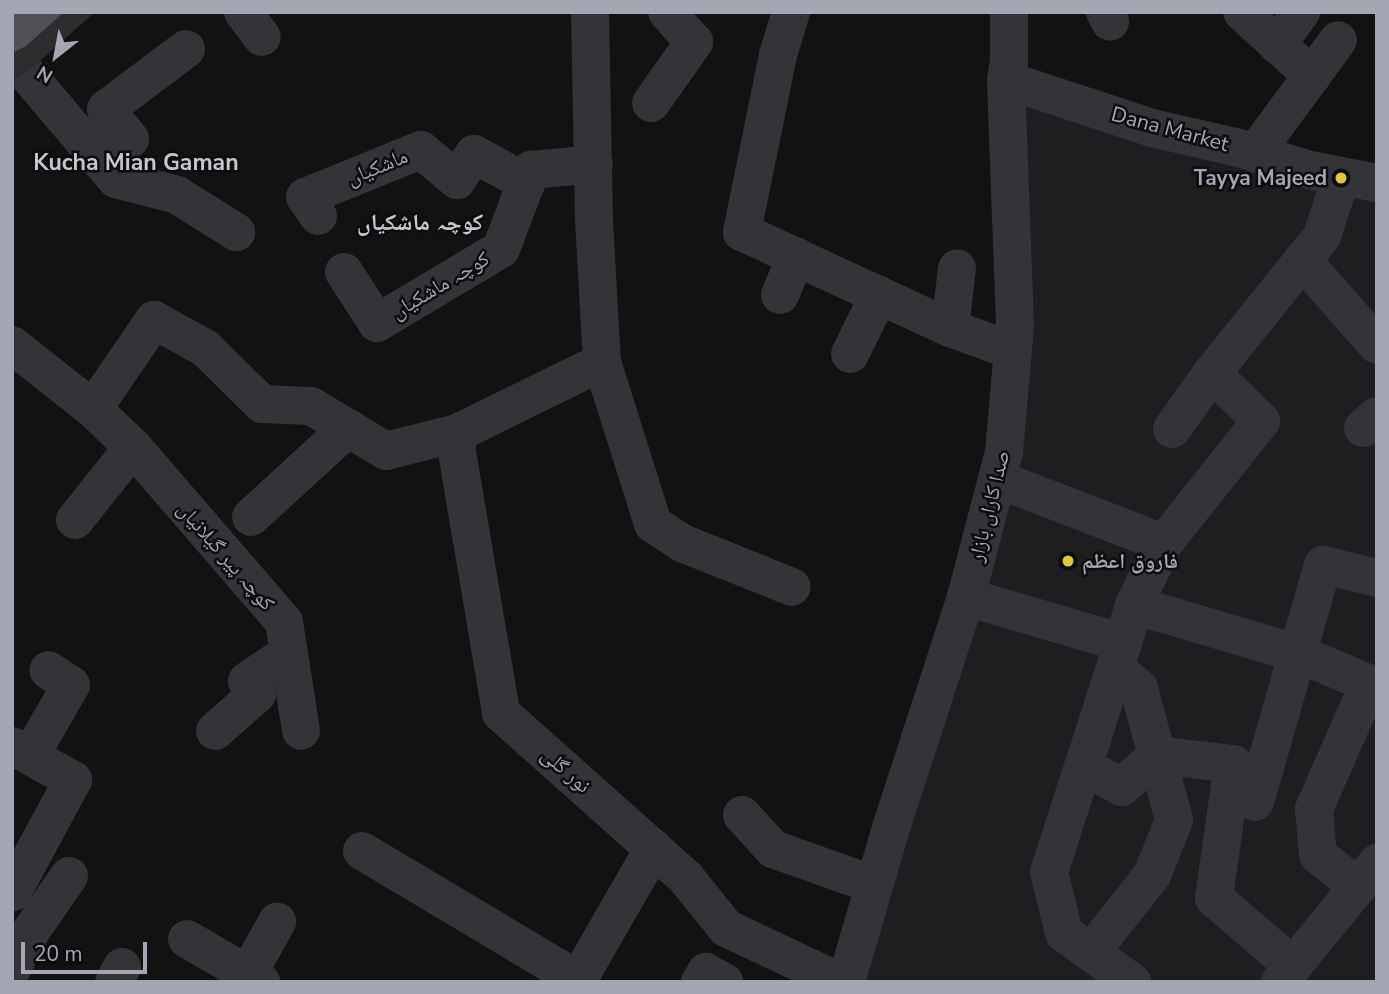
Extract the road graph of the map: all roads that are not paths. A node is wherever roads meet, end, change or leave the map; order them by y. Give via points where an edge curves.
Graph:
1 (590, 12) edge
2 (667, 12) edge
3 (791, 12) edge
4 (1009, 12) edge
5 (1242, 12) edge
6 (1301, 12) edge
7 (1338, 40) dead end
8 (1277, 45) junction
9 (186, 49) dead end
10 (29, 69) edge
11 (1312, 76) junction
12 (1006, 80) junction
13 (651, 103) dead end
14 (1255, 153) junction
15 (100, 161) junction
16 (594, 164) junction
17 (1359, 181) edge
18 (527, 183) junction
19 (318, 216) dead end
20 (236, 232) dead end
21 (796, 256) junction
22 (1303, 260) junction
23 (957, 268) dead end
24 (344, 272) dead end
25 (780, 295) dead end
26 (878, 295) junction
27 (950, 328) junction
28 (12, 345) edge
29 (1377, 345) edge
30 (1013, 351) junction
31 (850, 354) dead end
32 (602, 362) junction
33 (1212, 373) junction
34 (93, 409) junction
35 (348, 428) junction
36 (1172, 429) dead end
37 (457, 442) junction
38 (132, 447) junction
39 (997, 478) junction
40 (251, 517) dead end
41 (75, 520) dead end
42 (1164, 543) junction
43 (1377, 578) edge
44 (792, 587) dead end
45 (965, 597) junction
46 (1134, 605) junction
47 (288, 653) junction
48 (1299, 654) junction
49 (1119, 655) junction
50 (48, 670) dead end
51 (1373, 686) edge
52 (215, 731) dead end
53 (301, 731) dead end
54 (21, 751) edge
55 (1157, 755) junction
56 (1083, 766) junction
57 (1255, 802) dead end
58 (743, 814) dead end
59 (654, 848) junction
60 (362, 851) dead end
61 (1367, 875) edge
62 (69, 876) dead end
63 (874, 886) junction
64 (12, 893) edge
65 (277, 922) dead end
66 (187, 939) dead end
67 (1091, 952) junction
68 (12, 969) edge
69 (1287, 974) edge
70 (12, 977) edge
71 (254, 978) edge
72 (19, 982) edge
73 (700, 982) edge
74 (724, 982) edge
75 (840, 982) edge
76 (846, 982) edge
77 (1132, 982) edge

1 - 16 street
2 - 13 street via 694,42
3 - 21 street via 742,232
4 - 12 street, صدا کاراں بازار
5 - 8 street
6 - 8 street
7 - 11 street
8 - 11 street
9 - 15 street via 106,109 130,139
10 - 15 street
11 - 14 street
12 - 14 street, Dana Market via 1152,128
12 - 30 street, صدا کاراں بازار
14 - 17 street, Dana Market
15 - 20 street via 116,179 177,195
16 - 18 street via 531,170
16 - 32 street
17 - 22 street
18 - 19 street, ماشکیاں via 474,154 457,180 421,150 305,197
18 - 24 street, کوچہ ماشکیاں via 501,249 377,323
21 - 25 street
21 - 26 street
22 - 29 street
22 - 33 street
23 - 27 street
26 - 27 street
26 - 31 street
27 - 30 street
28 - 34 street, کوچہ پیر گیلانیاں
30 - 39 street, صدا کاراں بازار via 1004,452
32 - 37 street
32 - 44 street via 653,524 681,543
33 - 36 street
33 - 42 street via 1261,421
34 - 35 street via 154,320 205,348 262,404 311,405
34 - 38 street, کوچہ پیر گیلانیاں
35 - 37 street via 386,451
35 - 40 street
37 - 59 street, نور گلی via 501,713
38 - 41 street
38 - 47 street, کوچہ پیر گیلانیاں via 284,622
39 - 42 street
39 - 45 street, صدا کاراں بازار
42 - 46 street
43 - 48 street via 1323,565
45 - 49 street
45 - 63 street, صدا کاراں بازار
46 - 48 street
46 - 49 street
47 - 52 street via 247,681 257,694
47 - 53 street, کوچہ پیر گیلانیاں
48 - 51 street
48 - 57 street
49 - 55 street via 1139,688
49 - 56 street
50 - 54 street via 71,685
51 - 61 street via 1314,809 1318,855
54 - 64 street via 74,780
55 - 56 street via 1122,788
55 - 67 street via 1174,821 1152,875
55 - 69 street via 1233,764 1214,898
56 - 67 street via 1049,872 1064,933
58 - 63 street via 773,849
59 - 60 street via 578,980
59 - 75 street, نور گلی via 686,878 726,928
61 - 69 street
62 - 68 street via 31,931
63 - 76 street, صدا کاراں بازار
65 - 71 street
66 - 71 street
67 - 77 street
70 - 72 street
73 - 74 street via 706,972

